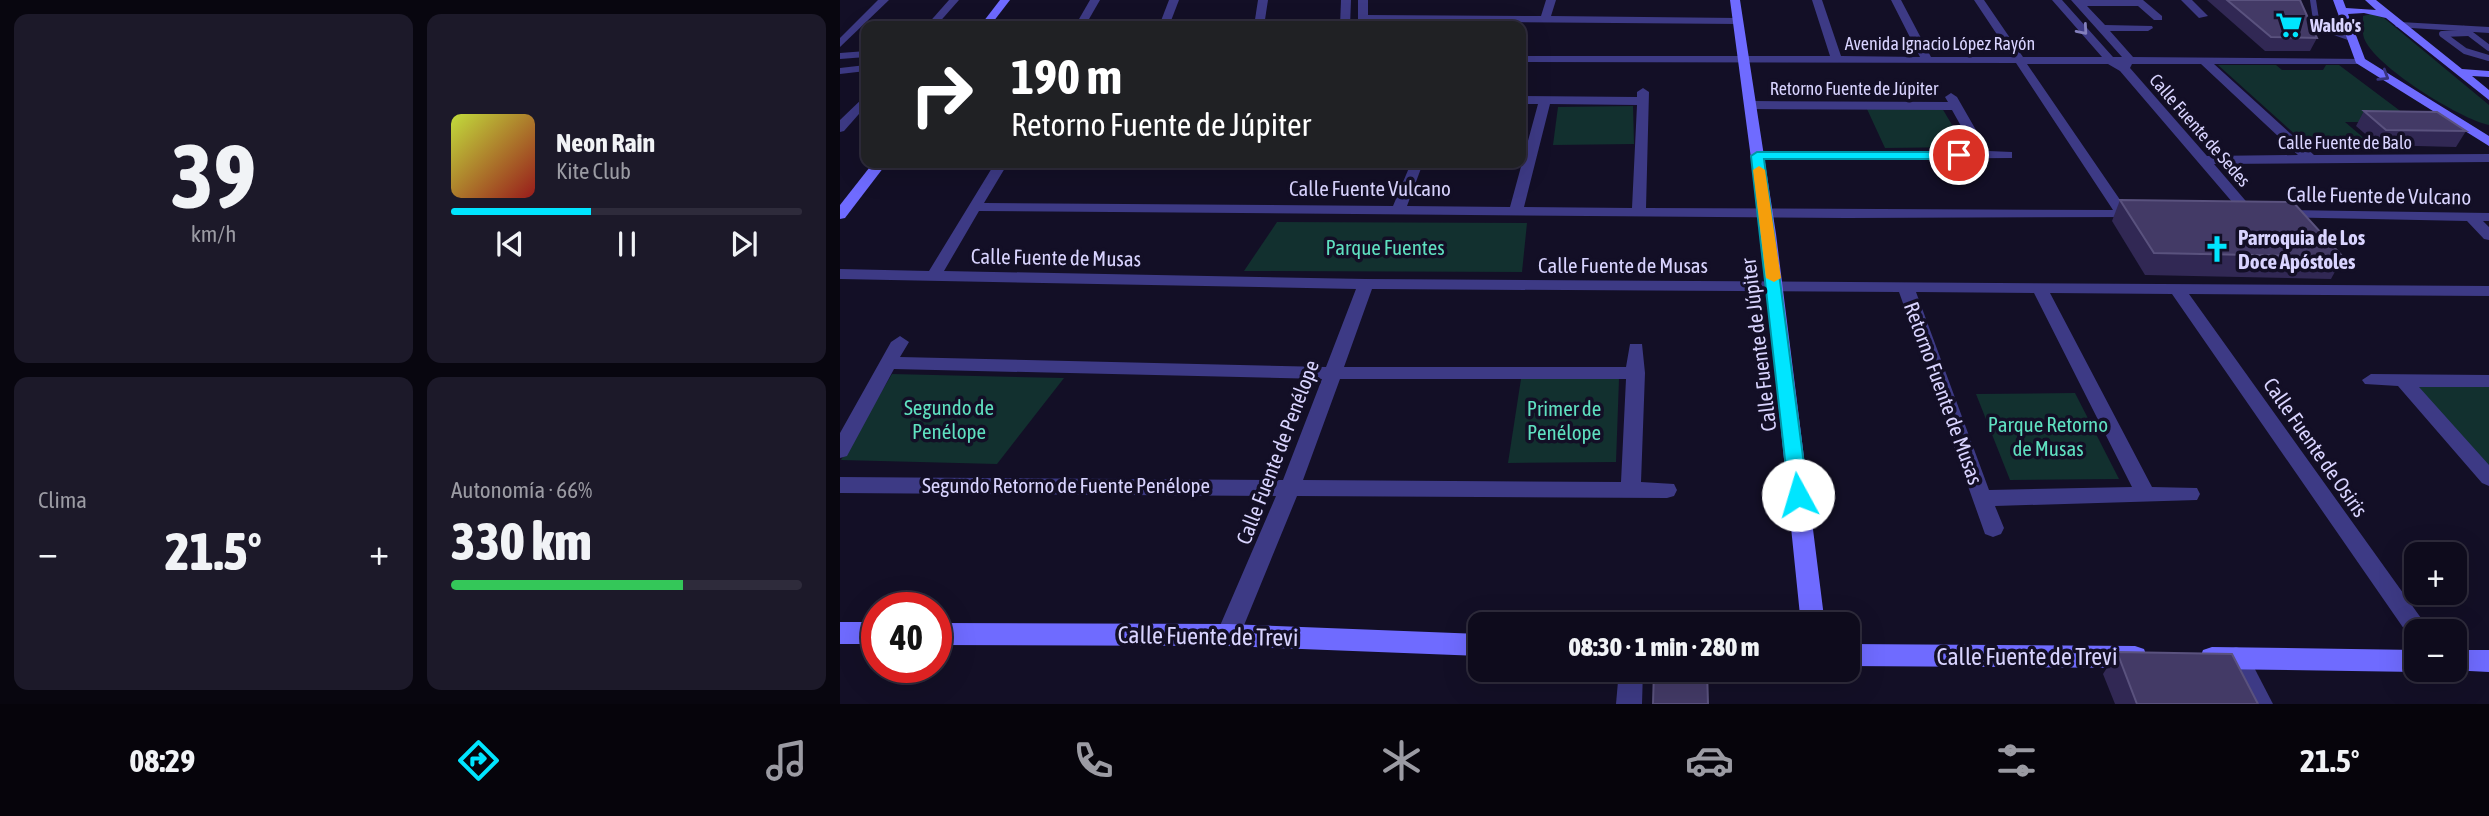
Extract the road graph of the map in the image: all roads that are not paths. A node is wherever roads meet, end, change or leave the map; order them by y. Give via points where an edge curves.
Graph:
1 (884, 0) edge
2 (954, 0) edge
3 (1005, 0) edge
4 (1095, 0) edge
5 (1174, 0) edge
6 (1264, 0) edge
7 (1346, 0) edge
8 (1363, 0) edge
9 (1551, 0) edge
10 (1735, 0) edge
11 (1817, 0) edge
12 (1896, 0) edge
13 (1979, 0) edge
14 (2057, 0) edge
15 (2186, 0) edge
16 (2313, 0) edge
17 (2370, 0) edge
18 (2078, 1) edge
19 (2139, 1) edge
20 (2339, 5) edge
21 (2203, 16) dead end
22 (2158, 18) dead end
23 (1545, 20) junction
24 (863, 21) edge
25 (935, 21) edge
26 (989, 21) edge
27 (1083, 21) edge
28 (1166, 21) edge
29 (1260, 21) edge
30 (1345, 21) edge
31 (1363, 21) edge
32 (1454, 21) edge
33 (1738, 21) junction
34 (2396, 21) junction
35 (861, 23) edge
36 (2102, 28) junction
37 (2148, 28) dead end
38 (2489, 30) edge
39 (2466, 31) junction
40 (2351, 38) junction
41 (840, 44) edge
42 (2489, 48) edge
43 (861, 54) edge
44 (840, 56) edge
45 (2489, 58) edge
46 (1526, 59) edge
47 (1744, 60) junction
48 (1837, 60) junction
49 (1927, 60) junction
50 (2020, 60) junction
51 (2110, 60) junction
52 (2203, 60) junction
53 (2360, 61) junction
54 (2127, 64) junction
55 (861, 69) edge
56 (840, 71) edge
57 (2458, 72) junction
58 (2489, 74) edge
59 (2472, 83) junction
60 (2489, 84) edge
61 (1950, 94) dead end
62 (2489, 96) edge
63 (1526, 100) edge
64 (1545, 100) junction
65 (861, 105) edge
66 (1752, 105) junction
67 (1956, 106) junction
68 (2453, 120) junction
69 (840, 128) edge
70 (2489, 133) edge
71 (2489, 142) edge
72 (1984, 155) junction
73 (2007, 155) dead end
74 (1757, 156) junction
75 (2489, 158) edge
76 (2310, 159) junction
77 (2202, 160) junction
78 (876, 168) edge
79 (998, 168) edge
80 (1415, 168) edge
81 (975, 207) junction
82 (1398, 209) junction
83 (1516, 210) junction
84 (1639, 211) junction
85 (2123, 214) junction
86 (2148, 214) edge
87 (2224, 214) edge
88 (2250, 214) junction
89 (840, 215) edge
90 (1764, 215) junction
91 (2471, 217) junction
92 (2489, 217) edge
93 (2489, 236) edge
94 (840, 274) edge
95 (934, 275) junction
96 (1366, 284) junction
97 (1775, 287) junction
98 (1906, 288) junction
99 (2040, 289) junction
100 (2177, 289) junction
101 (2489, 291) edge
102 (900, 342) dead end
103 (1636, 348) dead end
104 (888, 363) junction
105 (1332, 373) junction
106 (1636, 373) junction
107 (2371, 380) dead end
108 (2403, 380) junction
109 (2489, 381) edge
110 (840, 451) edge
111 (2489, 478) edge
112 (840, 485) edge
113 (1291, 485) junction
114 (1631, 489) junction
115 (1667, 489) dead end
116 (2190, 494) dead end
117 (2146, 495) junction
118 (1981, 498) junction
119 (1993, 528) dead end
120 (1812, 612) edge
121 (2410, 619) edge
122 (840, 633) edge
123 (861, 633) edge
124 (952, 634) edge
125 (1228, 635) junction
126 (1468, 645) edge
127 (1860, 655) edge
128 (2153, 657) edge
129 (2194, 658) edge
130 (2236, 658) junction
131 (2404, 661) edge
132 (2467, 661) edge
133 (2489, 661) edge
134 (1630, 682) edge
135 (1629, 704) edge
136 (2260, 704) edge

1 - 24 street
2 - 25 street
3 - 26 street
4 - 27 street
5 - 28 street
6 - 29 street
7 - 30 street
8 - 31 street
9 - 23 street
10 - 33 street, Calle Fuente de Júpiter
11 - 48 street
12 - 49 street
13 - 50 street
14 -> 51 street
15 - 21 street
16 - 40 lane via 2317,26
17 - 34 street
18 - 19 street
18 - 36 street
19 - 22 street
20 - 34 street
20 - 40 street
23 - 32 street
23 - 33 street
33 - 47 street, Calle Fuente de Júpiter
34 - 39 street
34 - 57 street
35 - 41 street
36 - 37 street
36 - 54 street
38 - 39 street
39 - 42 lane
39 - 45 lane via 2442,34 2465,51
40 - 53 street
43 - 44 street
46 - 47 street, Avenida Ignacio López Rayón
47 - 48 street, Avenida Ignacio López Rayón
47 - 66 street, Calle Fuente de Júpiter
48 - 49 street, Avenida Ignacio López Rayón
49 - 50 street, Avenida Ignacio López Rayón
50 - 51 street, Avenida Ignacio López Rayón
50 - 85 street
51 - 54 street, Calle Fuente de Sedes
52 - 53 street
52 - 54 street
52 - 76 street
53 -> 68 street
54 - 77 street, Calle Fuente de Sedes
55 - 56 street
57 - 58 street
57 - 59 street
59 - 60 street
59 - 62 street
61 - 67 street, Retorno Fuente de Júpiter
63 - 64 street
64 - 83 street
64 - 84 street via 1643,97
65 - 69 street
66 - 67 street, Retorno Fuente de Júpiter
66 - 74 street, Calle Fuente de Júpiter
67 - 72 street, Retorno Fuente de Júpiter
68 - 70 street
68 - 71 street
72 - 73 street
72 - 74 street
74 - 90 street, Calle Fuente de Júpiter
75 - 76 street, Calle Fuente de Balo
76 - 77 street, Calle Fuente de Balo
77 - 88 street, Calle Fuente de Sedes
78 - 89 street
79 - 81 street
80 - 82 street
81 - 82 street, Calle Fuente Vulcano
81 - 95 street
82 - 83 street, Calle Fuente Vulcano
83 - 84 street, Calle Fuente Vulcano
84 - 90 street, Calle Fuente Vulcano
85 - 86 street
85 - 90 street
87 - 88 street, Calle Fuente de Vulcano
88 - 91 street, Calle Fuente de Vulcano
90 - 97 street, Calle Fuente de Júpiter
91 - 92 street, Calle Fuente de Vulcano
91 - 93 street
94 - 95 street, Calle Fuente de Musas
95 - 96 street, Calle Fuente de Musas
96 - 97 street, Calle Fuente de Musas
96 - 105 street, Calle Fuente de Penélope
97 - 98 street, Calle Fuente de Musas
97 - 120 street, Calle Fuente de Júpiter
98 - 99 street, Calle Fuente de Musas
98 - 118 street, Retorno Fuente de Musas
99 - 100 street, Calle Fuente de Musas
99 - 117 street
100 - 101 street, Calle Fuente de Musas
100 - 121 street, Calle Fuente de Osiris
102 - 104 street
103 - 106 street
104 - 105 street
104 - 110 street
105 - 106 street
105 - 113 street, Calle Fuente de Penélope
106 - 114 street
107 - 108 street
108 - 109 street
108 - 111 street
112 - 113 street, Segundo Retorno de Fuente Penélope
113 - 114 street, Segundo Retorno de Fuente Penélope
113 - 125 street, Calle Fuente de Penélope
114 - 115 street, Segundo Retorno de Fuente Penélope
116 - 117 street, Retorno Fuente de Musas
117 - 118 street, Retorno Fuente de Musas
118 - 119 street, Retorno Fuente de Musas
122 - 123 street
124 - 125 street, Calle Fuente de Trevi
125 - 126 street, Calle Fuente de Trevi
127 - 128 street, Calle Fuente de Trevi
129 - 130 street
130 - 131 street
130 - 136 street
132 - 133 street
134 - 135 street

